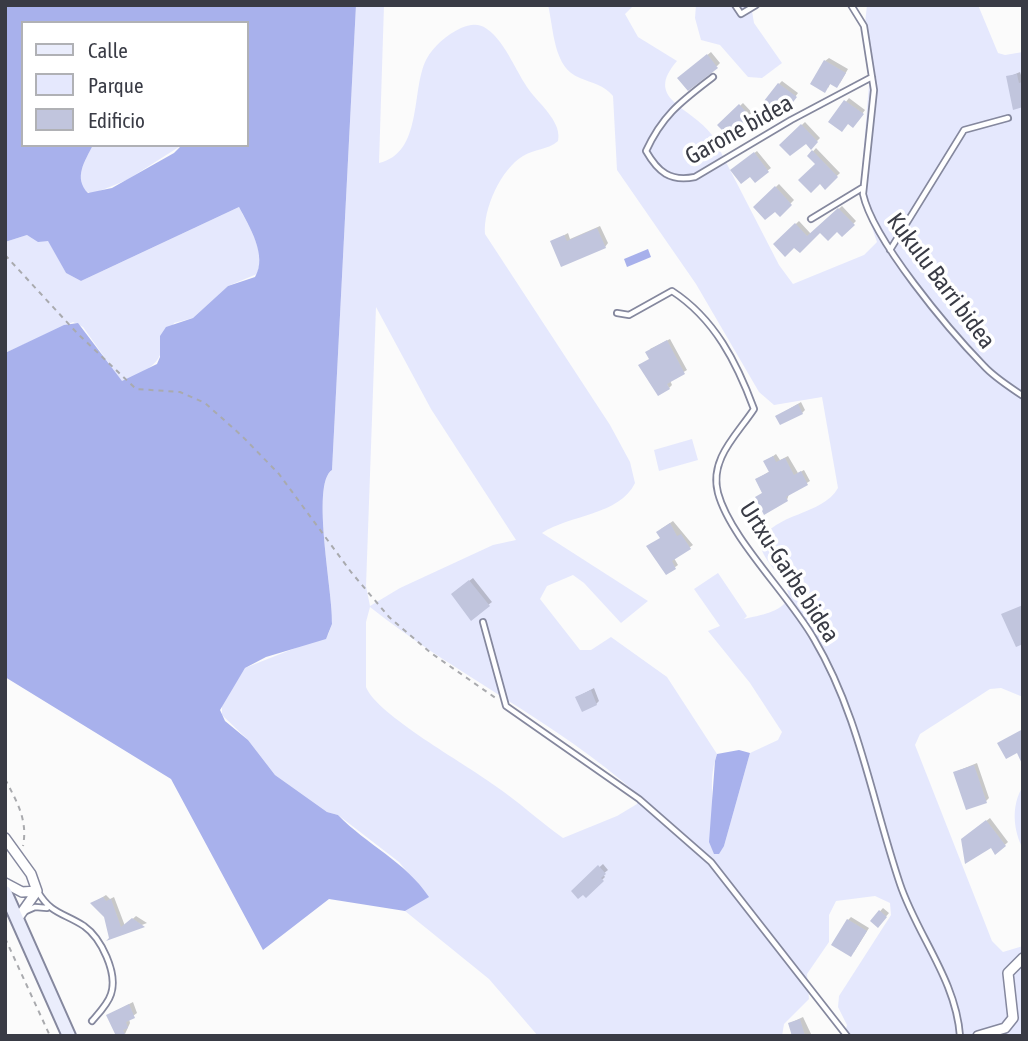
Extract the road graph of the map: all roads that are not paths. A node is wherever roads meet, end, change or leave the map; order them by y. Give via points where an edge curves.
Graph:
1 (735, 5) edge
2 (756, 5) edge
3 (851, 5) edge
4 (713, 77) dead end
5 (872, 78) junction
6 (1008, 118) dead end
7 (863, 188) junction
8 (811, 219) dead end
9 (890, 250) junction
10 (617, 313) dead end
11 (1023, 396) edge
12 (483, 622) dead end
13 (5, 838) edge
14 (5, 883) edge
15 (37, 891) junction
16 (5, 892) edge
17 (47, 908) junction
18 (5, 909) edge
19 (20, 915) junction
20 (1023, 958) edge
21 (93, 1021) dead end
22 (60, 1036) edge
23 (69, 1036) edge
24 (847, 1036) edge
25 (960, 1036) edge
26 (978, 1036) edge

1 - 2 lane via 741,14
3 - 5 lane, Kukulu Barri bidea via 864,26
4 - 5 lane, Garone bidea via 671,109 646,151 657,169 678,181 695,177
5 - 7 lane, Kukulu Barri bidea
6 - 9 lane via 964,130
7 - 8 lane
7 - 9 lane, Kukulu Barri bidea via 866,207
9 - 11 lane, Kukulu Barri bidea via 986,368
10 - 25 lane, Urtxu-Garbe bidea via 628,316 672,291 712,327 743,377 754,409 717,462 718,493 729,518 804,623 847,702 900,885 952,995
12 - 24 lane via 506,706 639,799 711,862
13 - 15 street via 31,874
14 - 15 street via 22,892
15 - 17 lane
15 - 19 street
16 - 19 main road
17 - 19 lane via 35,907
17 - 21 lane via 85,927 103,949 111,996
18 - 22 main road
19 - 23 main road
20 - 26 street via 1008,973 1013,1018 1004,1028

